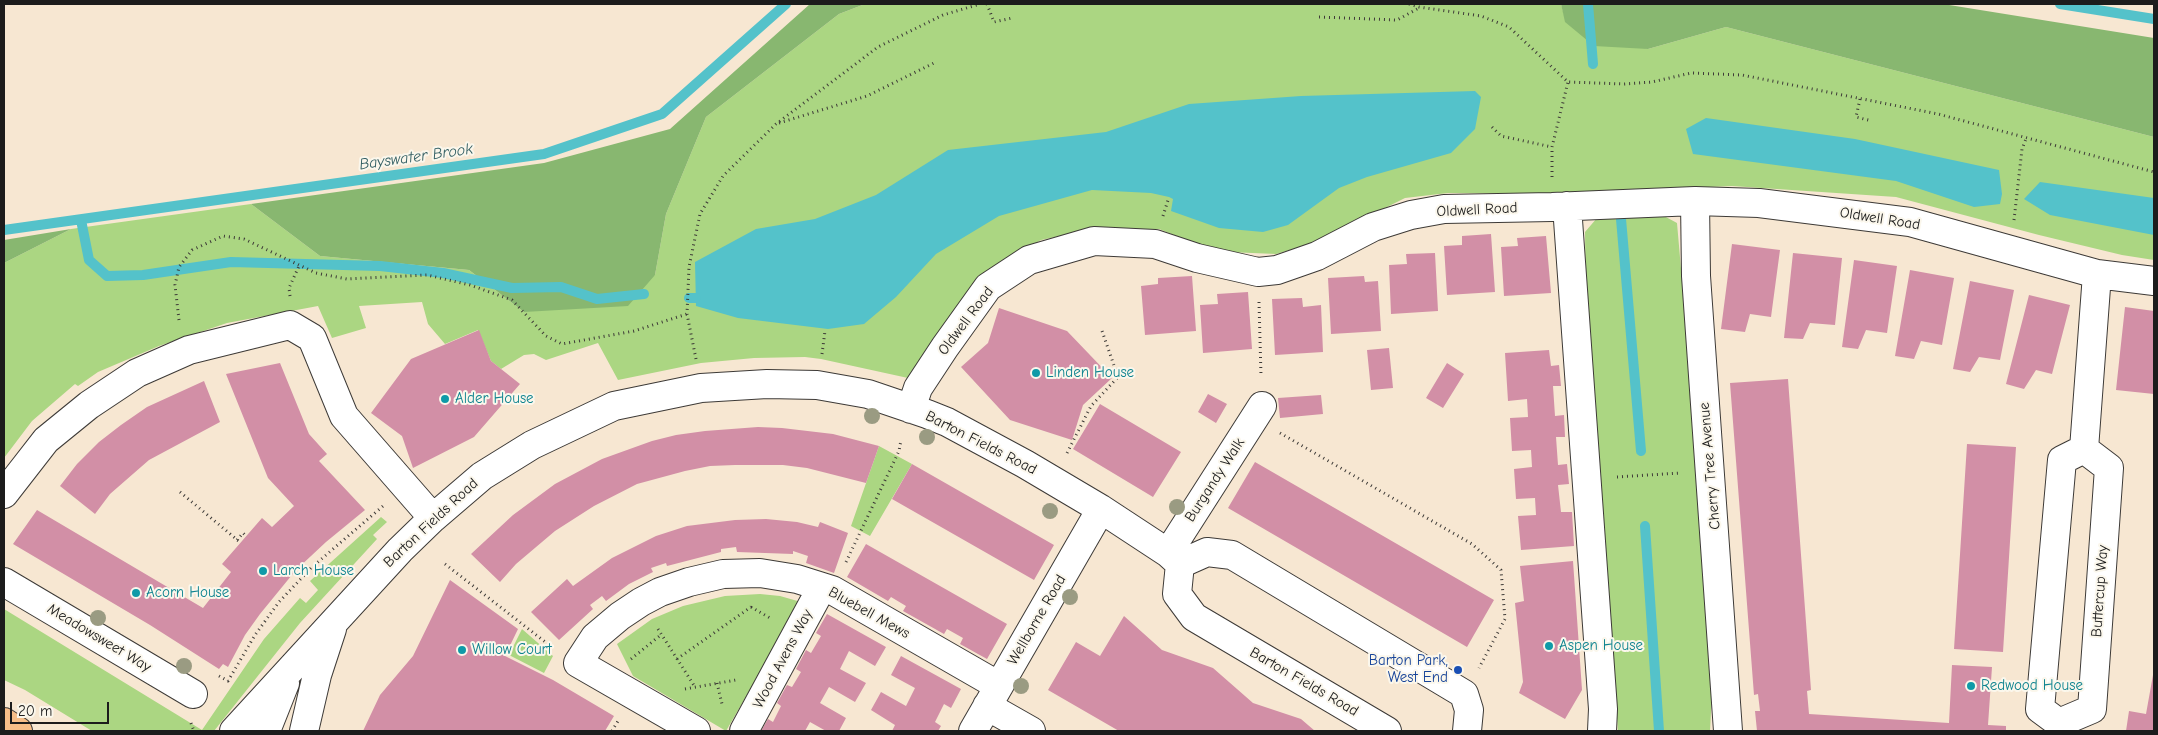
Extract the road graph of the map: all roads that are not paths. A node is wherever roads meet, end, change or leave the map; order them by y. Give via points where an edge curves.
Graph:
1 (1694, 201) junction
2 (1559, 206) junction
3 (2097, 274) junction
4 (2154, 281) edge
5 (911, 409) junction
6 (1268, 417) road end
7 (2084, 450) junction
8 (4, 494) edge
9 (1101, 509) junction
10 (432, 518) junction
11 (1174, 559) junction
12 (4, 582) edge
13 (827, 589) junction
14 (336, 618) junction
15 (291, 670) junction
16 (193, 694) dead end
17 (993, 696) junction
18 (4, 722) edge
19 (2059, 727) edge
20 (18, 731) edge
21 (234, 731) edge
22 (266, 731) edge
23 (304, 731) edge
24 (696, 731) edge
25 (744, 731) edge
26 (973, 731) edge
27 (1031, 731) edge
28 (1387, 731) edge
29 (1467, 731) edge
30 (1602, 731) edge
31 (1728, 731) edge

1 - 2 street, Oldwell Road
1 - 3 street, Oldwell Road via 1759,203 1910,222
1 - 31 street, Cherry Tree Avenue via 1696,276
2 - 5 street, Oldwell Road via 1444,209 1411,215 1374,227 1317,256 1277,270 1258,272 1155,244 1094,241 1029,260 988,287 918,388
2 - 30 street via 1586,479
3 - 4 street, Oldwell Road
3 - 7 street
5 - 9 street, Barton Fields Road via 947,422
5 - 10 street, Barton Fields Road via 868,394 817,385 767,384 701,388 614,406 532,445 482,476
6 - 11 street, Burgandy Walk
7 - 19 street, Buttercup Way via 2062,460 2040,709
7 - 19 street, Buttercup Way via 2110,468 2092,710
8 - 10 street via 46,440 89,405 137,373 190,350 290,325 312,338 344,416
9 - 11 street, Barton Fields Road
9 - 17 street, Wellborne Road
10 - 14 street, Barton Fields Road
11 - 28 street, Barton Fields Road via 1177,594 1194,617
11 - 29 street via 1207,552 1232,555 1464,694 1469,710
12 - 16 street, Meadowsweet Way
13 - 17 street, Bluebell Mews
13 - 24 street, Bluebell Mews via 760,573 723,574 660,592 620,616 596,637 578,663
13 - 25 street, Wood Avens Way
14 - 15 street, Barton Fields Road
14 - 23 street via 317,675
15 - 21 street, Barton Fields Road
15 - 22 street, Barton Fields Road
17 - 26 street, Wellborne Road
17 - 27 street, Bluebell Mews
18 - 20 highway

